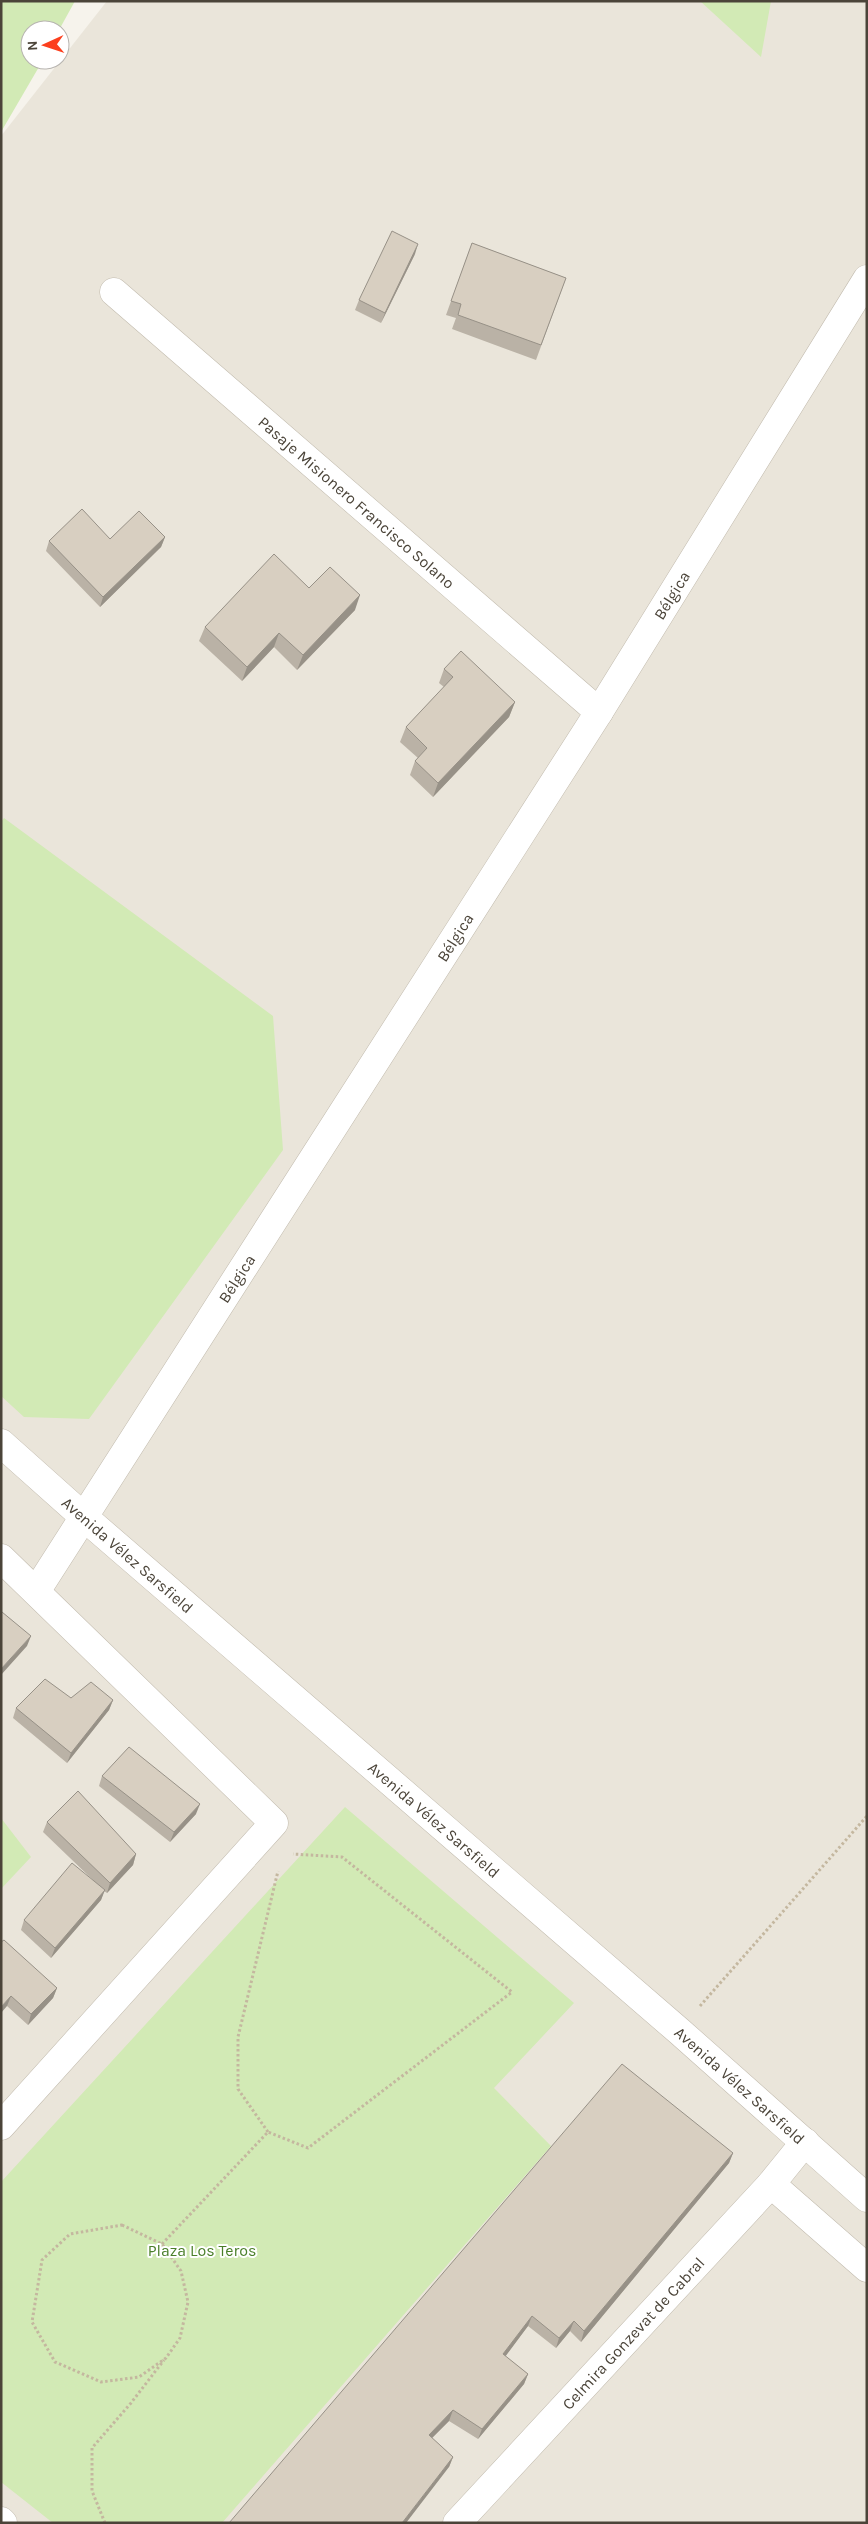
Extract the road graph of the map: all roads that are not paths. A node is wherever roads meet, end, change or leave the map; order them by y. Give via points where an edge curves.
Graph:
1 (867, 279) edge
2 (114, 292) dead end
3 (600, 712) junction
4 (1, 1443) edge
5 (84, 1518) junction
6 (1, 1558) edge
7 (37, 1590) junction
8 (1, 2126) edge
9 (805, 2142) junction
10 (771, 2184) junction
11 (867, 2198) edge
12 (867, 2268) edge
13 (457, 2523) edge

1 - 3 street, Bélgica
2 - 3 street, Pasaje Misionero Francisco Solano
3 - 5 street, Bélgica
4 - 5 street, Avenida Vélez Sarsfield
5 - 7 street, Bélgica
5 - 9 street, Avenida Vélez Sarsfield
6 - 7 street
7 - 8 street via 274,1823
9 - 10 street, Celmira Gonzevat de Cabral
9 - 11 street, Avenida Vélez Sarsfield
10 - 12 street
10 - 13 street, Celmira Gonzevat de Cabral

